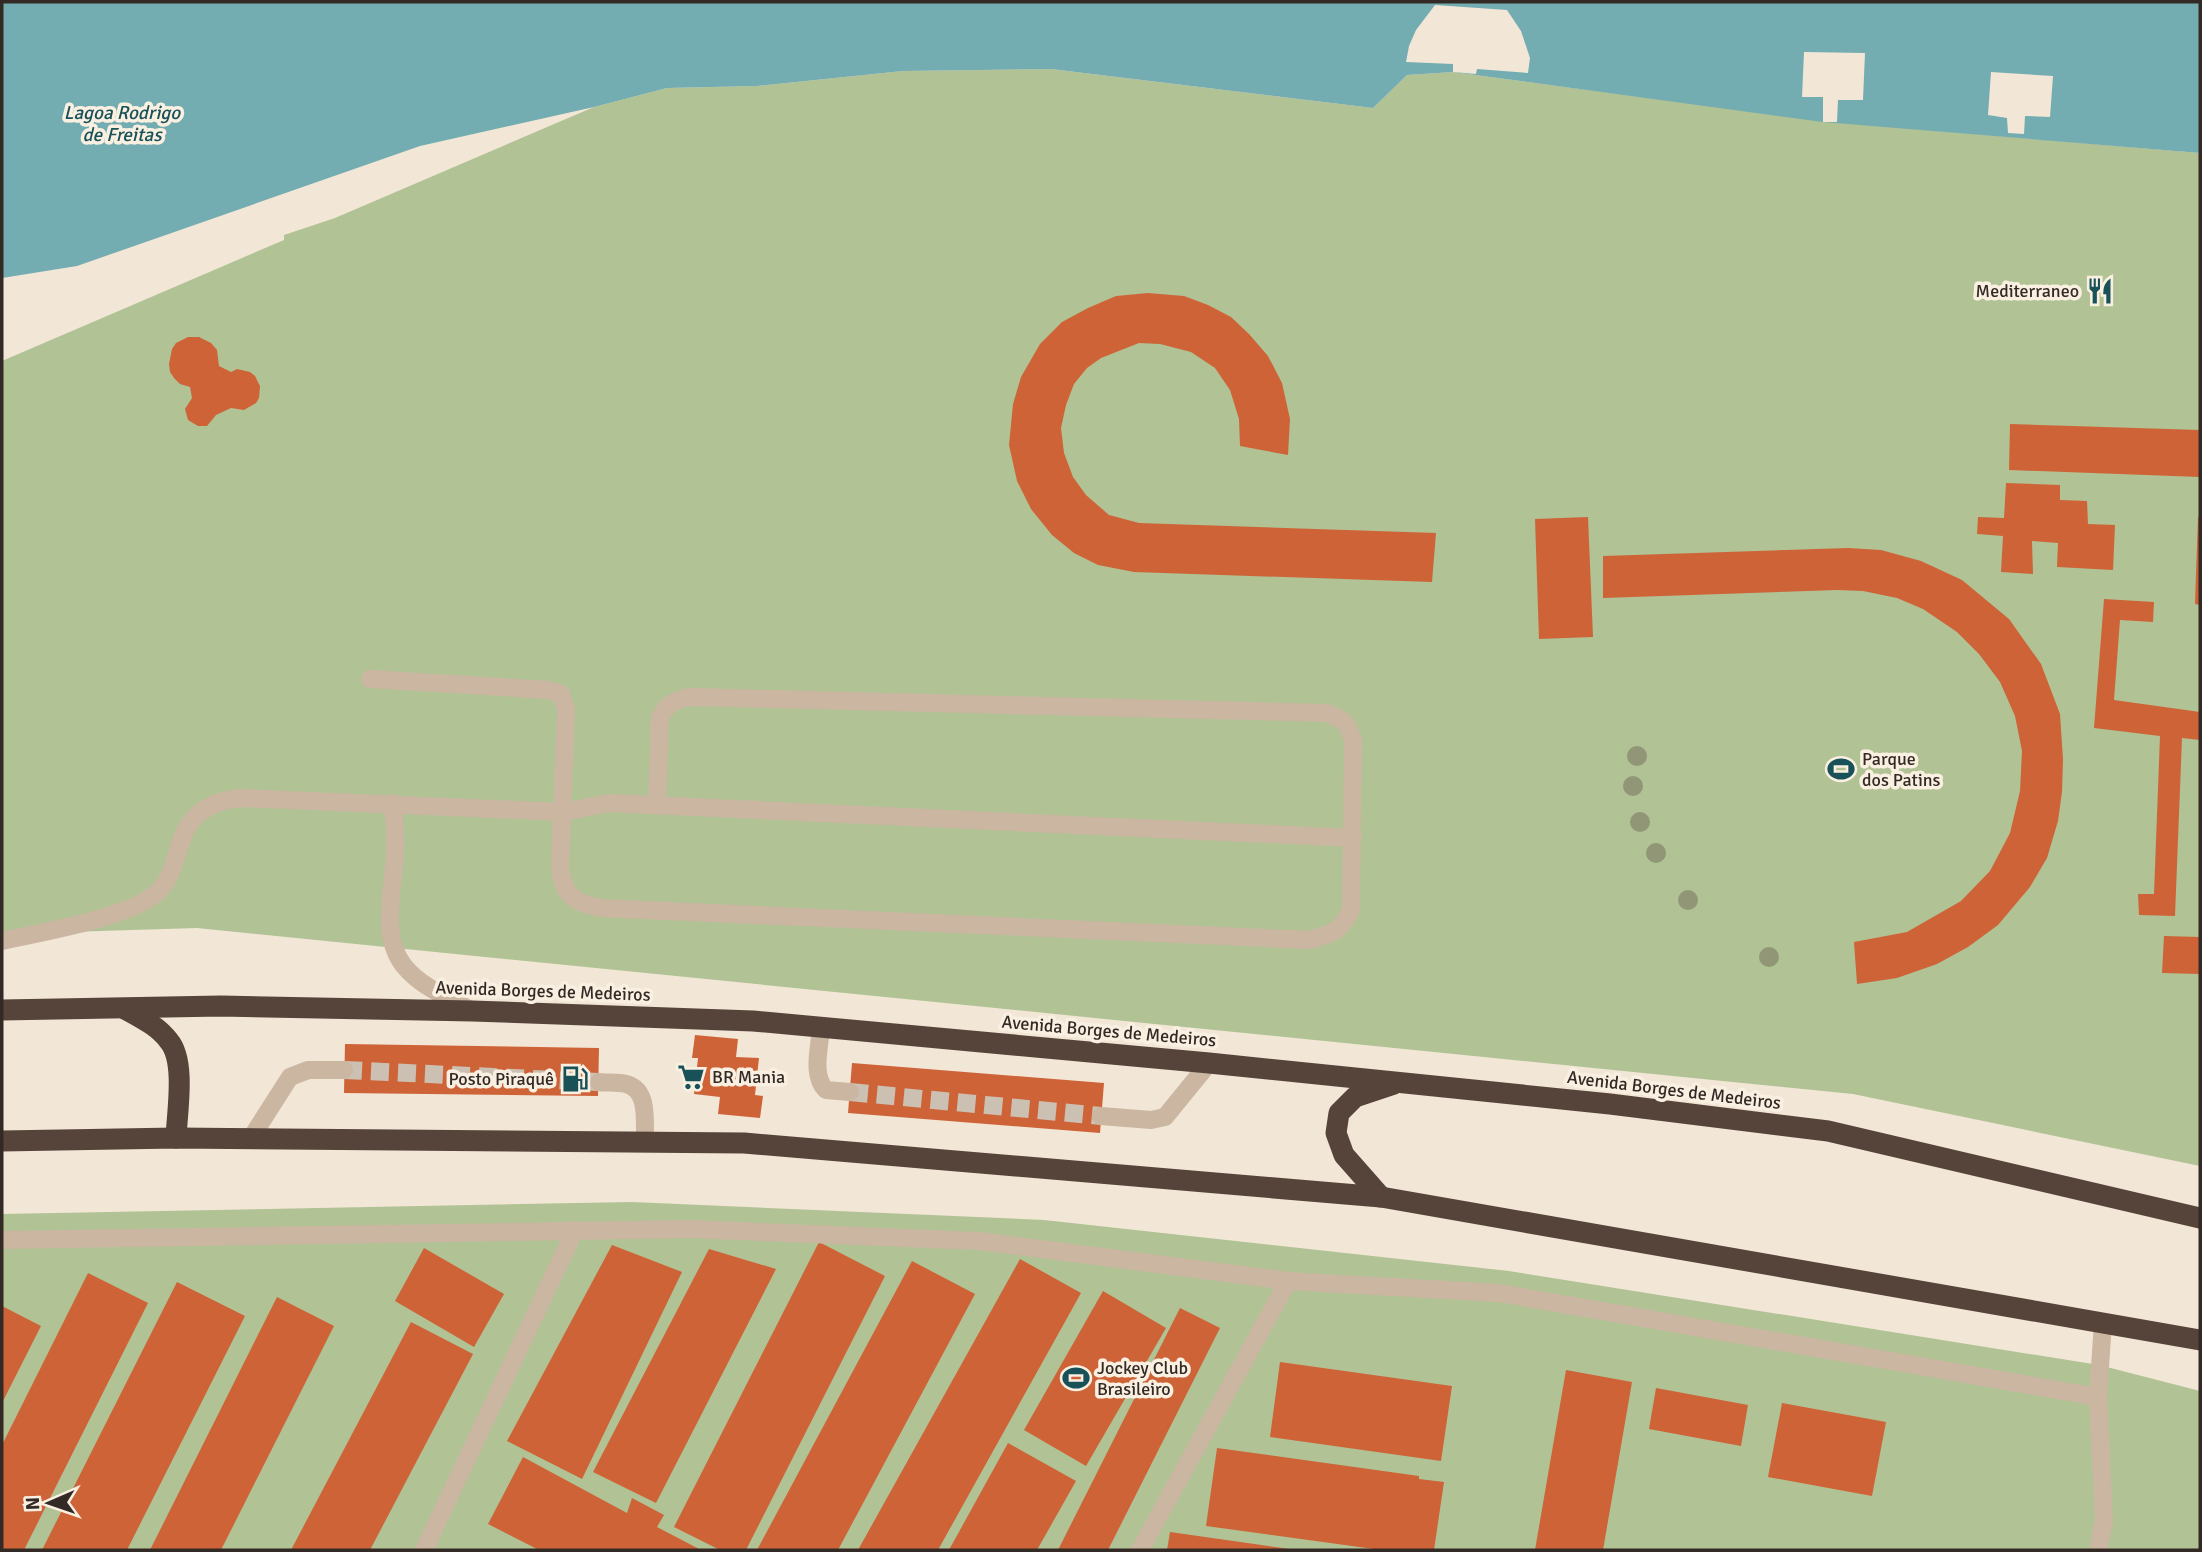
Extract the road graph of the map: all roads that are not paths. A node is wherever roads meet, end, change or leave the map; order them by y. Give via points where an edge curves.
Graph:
1 (370, 679) dead end
2 (393, 803) junction
3 (657, 806) junction
4 (563, 812) junction
5 (1353, 838) junction
6 (2, 942) edge
7 (125, 1009) junction
8 (2, 1010) edge
9 (471, 1011) junction
10 (821, 1027) junction
11 (1209, 1063) junction
12 (344, 1070) tunnel mouth
13 (599, 1082) tunnel mouth
14 (1403, 1082) junction
15 (850, 1092) tunnel mouth
16 (1101, 1116) tunnel mouth
17 (176, 1138) junction
18 (251, 1138) junction
19 (2, 1141) edge
20 (645, 1142) junction
21 (1381, 1196) junction
22 (2200, 1218) edge
23 (575, 1230) junction
24 (2, 1240) edge
25 (1288, 1281) junction
26 (2103, 1322) junction
27 (2200, 1340) edge
28 (2098, 1397) junction
29 (424, 1550) edge
30 (1140, 1550) edge
31 (2098, 1550) edge

1 - 4 lane via 561,694 566,710
2 - 4 lane
2 - 6 lane via 221,800 187,827 170,875 140,903 112,915
2 - 9 lane via 389,929 394,951 425,985
3 - 4 lane via 609,803
3 - 5 lane
3 - 5 lane via 660,717 667,705 690,697 1327,713 1343,720 1353,741
4 - 5 lane via 562,883 582,904 601,908 1309,940 1343,926 1351,910
7 - 8 highway, Avenida Borges de Medeiros
7 - 9 highway, Avenida Borges de Medeiros via 221,1006
7 - 17 highway via 154,1026 171,1042 177,1056
9 - 10 highway, Avenida Borges de Medeiros
10 - 11 highway, Avenida Borges de Medeiros
10 - 15 lane via 820,1084 826,1090
11 - 14 highway, Avenida Borges de Medeiros
11 - 16 lane via 1165,1116 1151,1120
12 - 18 lane via 308,1070 290,1077
13 - 20 lane via 625,1083 639,1094 644,1101
14 - 21 highway via 1355,1097 1339,1113 1336,1133 1344,1155
14 - 22 highway, Avenida Borges de Medeiros via 1828,1132
17 - 18 highway
17 - 19 highway
18 - 20 highway
20 - 21 highway via 744,1143
21 - 26 highway
23 - 24 lane
23 - 25 lane via 691,1229 979,1241
23 - 29 lane
25 - 28 lane via 1499,1293
25 - 30 lane
26 - 27 highway
26 - 28 lane
28 - 31 lane via 2104,1521

